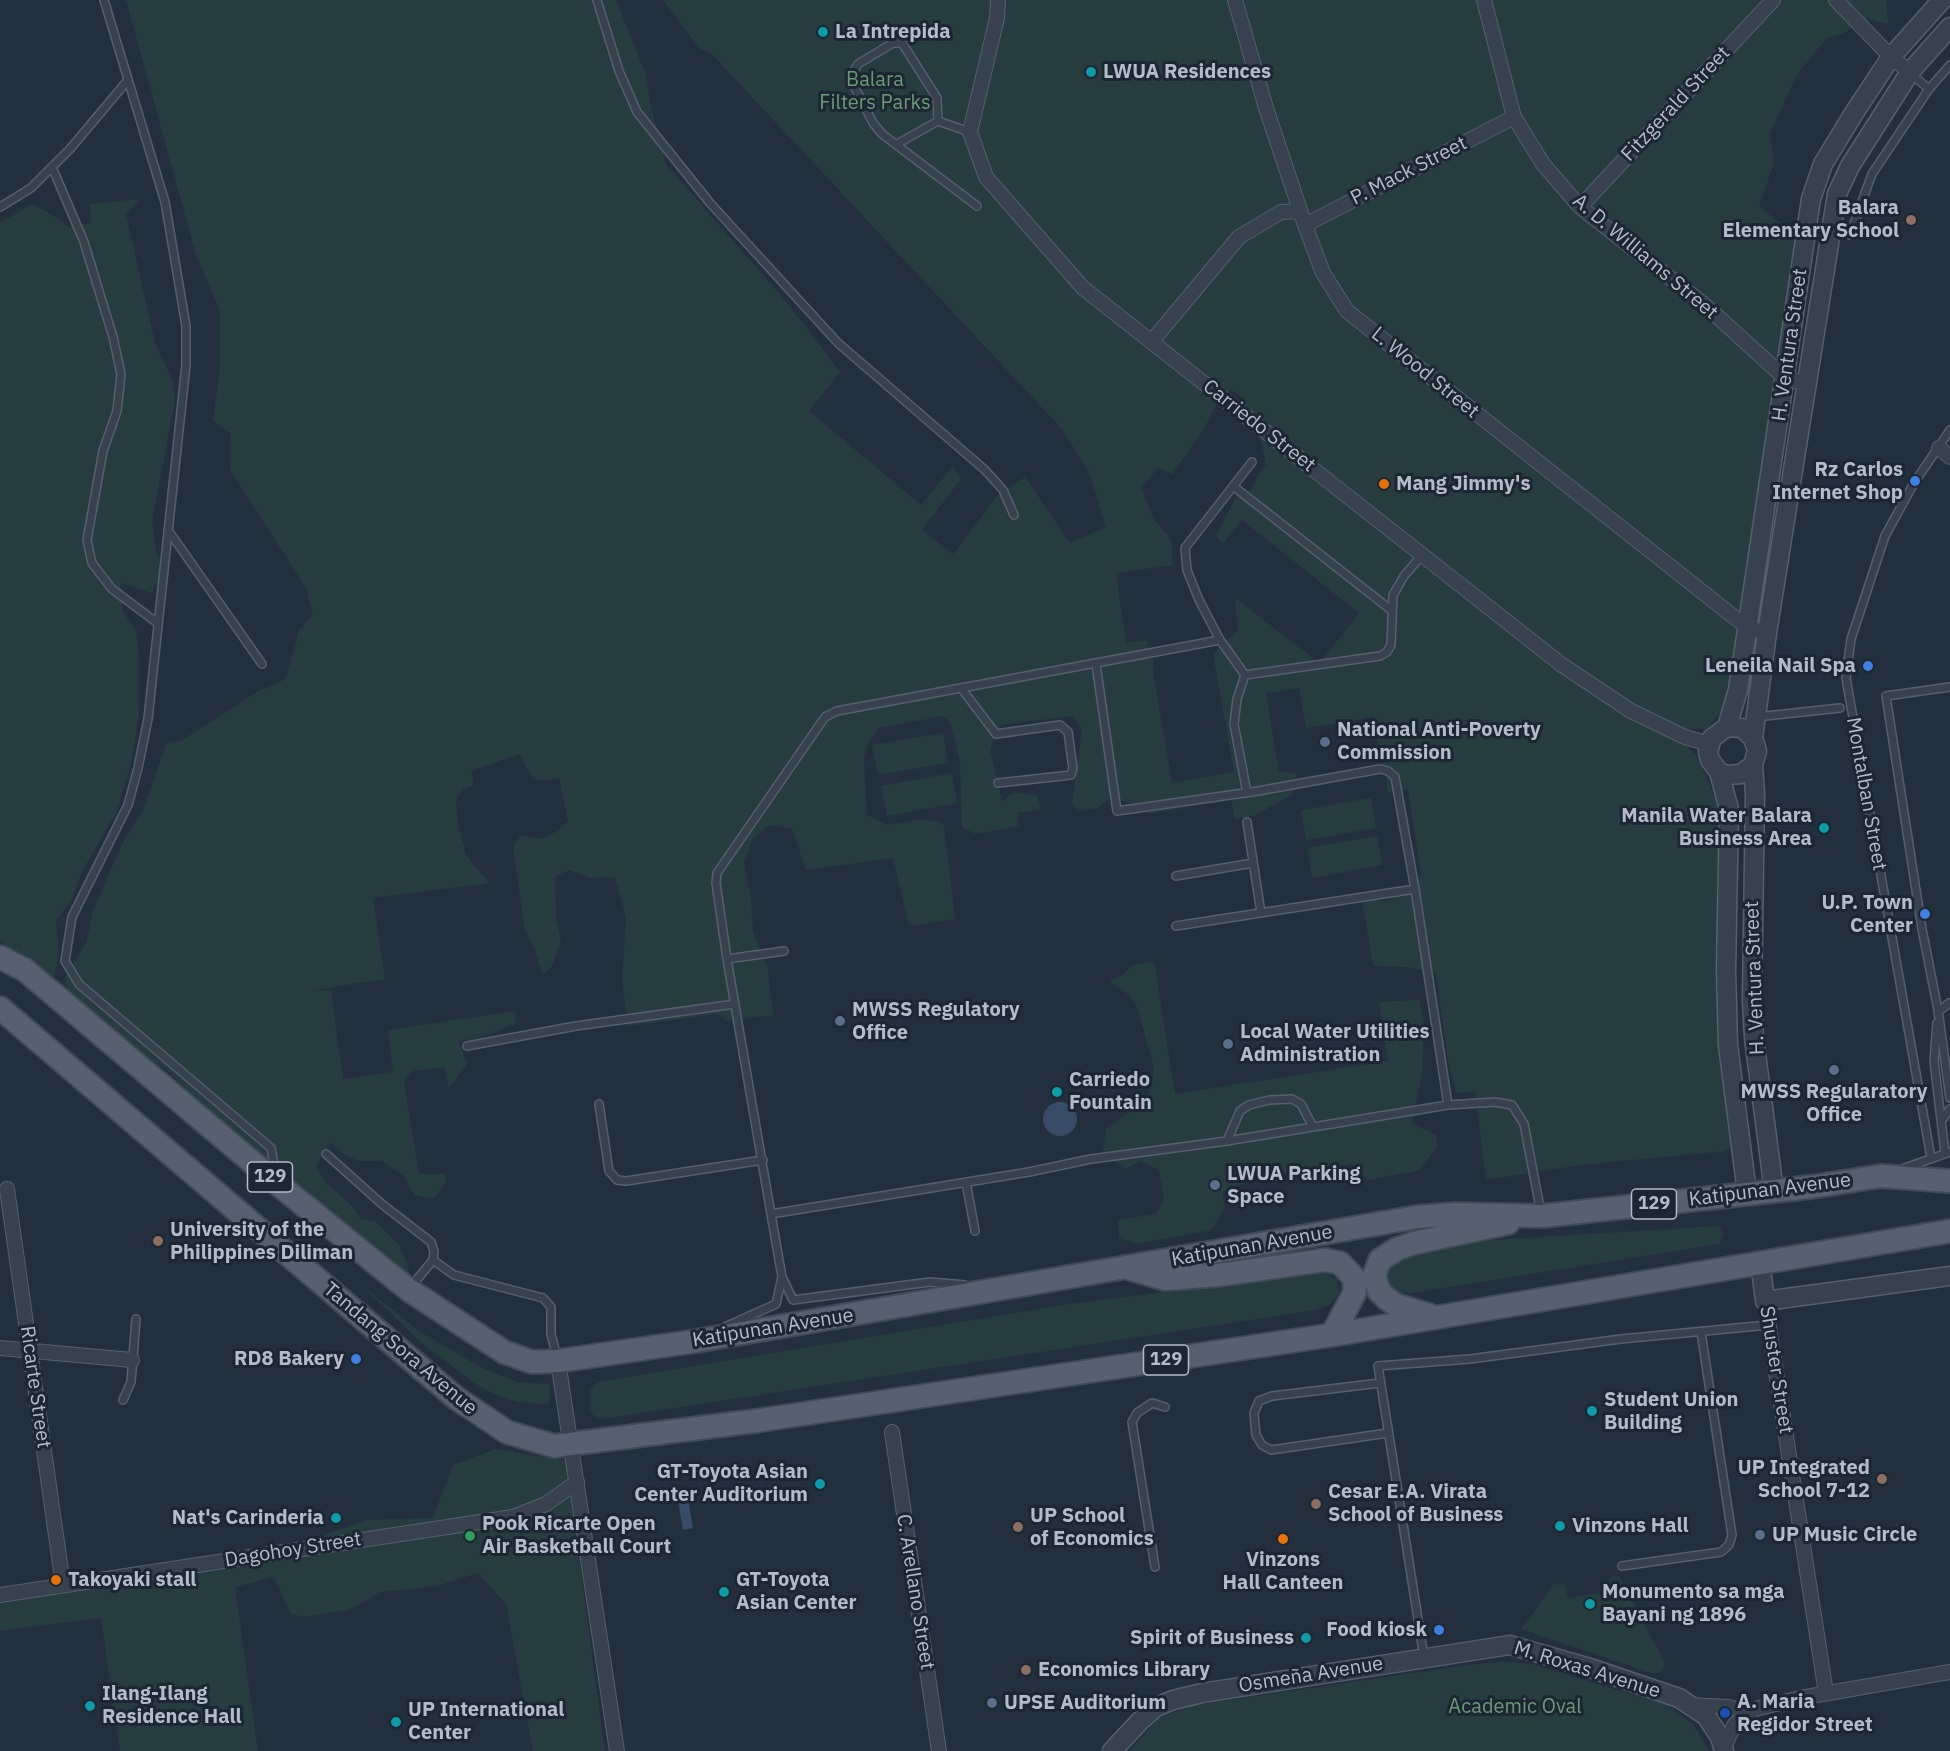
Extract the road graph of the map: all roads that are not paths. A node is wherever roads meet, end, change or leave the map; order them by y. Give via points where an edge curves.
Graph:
1 (104, 0) edge
2 (597, 0) edge
3 (998, 0) edge
4 (1235, 0) edge
5 (1484, 0) edge
6 (1773, 0) edge
7 (1836, 0) edge
8 (1942, 0) edge
9 (1950, 27) edge
10 (1891, 57) junction
11 (1950, 64) edge
12 (1910, 72) junction
13 (128, 80) junction
14 (1929, 89) junction
15 (1514, 117) junction
16 (938, 121) junction
17 (970, 132) junction
18 (897, 144) junction
19 (52, 167) junction
20 (977, 206) dead end
21 (0, 207) edge
22 (1580, 207) junction
23 (1300, 211) junction
24 (1305, 225) junction
25 (1850, 235) dead end
26 (1152, 341) junction
27 (1786, 379) junction
28 (1806, 382) junction
29 (1950, 430) edge
30 (1945, 452) edge
31 (1252, 462) dead end
32 (1233, 486) junction
33 (1014, 515) dead end
34 (168, 531) junction
35 (1423, 554) junction
36 (1391, 610) junction
37 (156, 622) junction
38 (1748, 628) junction
39 (1767, 633) junction
40 (1220, 640) junction
41 (262, 664) dead end
42 (1096, 664) junction
43 (1245, 675) junction
44 (1950, 687) edge
45 (961, 688) junction
46 (1840, 708) dead end
47 (1756, 717) junction
48 (1727, 727) junction
49 (1753, 738) junction
50 (1709, 744) junction
51 (1753, 765) junction
52 (1719, 771) junction
53 (998, 783) dead end
54 (1247, 793) junction
55 (1247, 822) dead end
56 (1253, 863) junction
57 (1176, 876) dead end
58 (1415, 889) junction
59 (1261, 913) junction
60 (1176, 926) dead end
61 (784, 951) dead end
62 (0, 957) edge
63 (728, 959) junction
64 (1950, 1002) edge
65 (735, 1004) junction
66 (0, 1008) edge
67 (1950, 1008) edge
68 (1938, 1010) junction
69 (468, 1046) dead end
70 (1950, 1098) edge
71 (599, 1104) dead end
72 (1448, 1105) junction
73 (1950, 1109) edge
74 (1942, 1120) junction
75 (1313, 1127) junction
76 (1227, 1141) junction
77 (1948, 1152) edge
78 (326, 1154) dead end
79 (1931, 1158) junction
80 (763, 1160) junction
81 (1881, 1176) junction
82 (1950, 1181) edge
83 (966, 1182) junction
84 (278, 1184) junction
85 (7, 1189) dead end
86 (1774, 1191) junction
87 (1747, 1193) junction
88 (771, 1214) junction
89 (1537, 1216) junction
90 (975, 1231) dead end
91 (1950, 1231) edge
92 (433, 1260) junction
93 (1760, 1261) junction
94 (1125, 1268) junction
95 (1950, 1276) edge
96 (782, 1277) junction
97 (1004, 1289) junction
98 (409, 1290) junction
99 (1765, 1301) junction
100 (1438, 1316) junction
101 (136, 1319) dead end
102 (1768, 1324) junction
103 (1701, 1332) junction
104 (1332, 1335) junction
105 (696, 1341) junction
106 (0, 1348) edge
107 (30, 1348) junction
108 (132, 1360) junction
109 (558, 1361) junction
110 (1380, 1383) junction
111 (123, 1400) dead end
112 (1166, 1407) dead end
113 (892, 1432) dead end
114 (1388, 1433) junction
115 (571, 1446) junction
116 (577, 1482) junction
117 (1622, 1566) dead end
118 (1155, 1567) dead end
119 (63, 1586) junction
120 (0, 1595) edge
121 (1424, 1657) junction
122 (1950, 1672) edge
123 (1826, 1693) junction
124 (1689, 1705) junction
125 (1748, 1712) junction
126 (1724, 1750) edge
127 (617, 1751) edge
128 (939, 1751) edge
129 (1112, 1751) edge

1 - 13 lane
2 - 33 lane via 637,112 710,203 838,343 985,470 1003,490
3 - 17 street
4 - 23 street, L. Wood Street
5 - 15 street, A. D. Williams Street
6 - 22 street, Fitzgerald Street
7 - 10 street
8 - 10 street, H. Ventura Street
9 - 12 street, H. Ventura Street
10 - 12 street
10 - 27 street, H. Ventura Street via 1823,164 1811,199
11 - 14 lane
12 - 14 lane
12 - 28 street, H. Ventura Street via 1850,166 1837,194
13 - 19 lane
13 - 34 lane via 165,202 186,326 186,365
14 - 25 lane via 1872,174
15 - 22 street, A. D. Williams Street via 1543,164
15 - 24 street, P. Mack Street
16 - 17 lane
16 - 18 lane
16 - 18 lane via 937,98 907,48 902,43 893,43 858,64 852,74 873,123
17 - 26 street, Carriedo Street via 986,177 1032,232 1083,288
18 - 20 lane
19 - 21 lane via 32,188
19 - 37 lane via 84,242 121,374 117,411 103,451 87,540 92,563 112,589
22 - 27 street, A. D. Williams Street via 1707,307
23 - 24 street, L. Wood Street
23 - 26 street via 1281,212 1239,237
24 - 38 street, L. Wood Street via 1323,273 1347,311
26 - 35 street, Carriedo Street
27 - 28 street
27 - 38 street, H. Ventura Street
28 - 39 street, H. Ventura Street
29 - 30 lane, Montalban Street
30 - 79 lane, Montalban Street via 1914,483 1885,536 1851,639 1846,678
31 - 32 lane
32 - 36 lane
32 - 40 lane via 1185,548 1187,570
34 - 37 lane
34 - 41 lane
35 - 36 lane via 1393,595
35 - 50 street, Carriedo Street via 1562,664 1631,711
36 - 43 lane via 1391,645 1380,656
37 - 84 lane via 148,718 128,804 72,917 65,961 78,984 271,1148
38 - 39 street, L. Wood Street
38 - 48 street, H. Ventura Street via 1738,690
39 - 47 street, H. Ventura Street
40 - 42 lane
40 - 43 lane
42 - 45 lane
42 - 54 lane via 1117,811
43 - 54 lane via 1234,724
44 - 68 lane via 1886,696
45 - 53 lane via 996,734 1060,725 1068,732 1071,775
45 - 63 lane via 837,711 825,717 717,873
46 - 47 lane
47 - 49 street, H. Ventura Street
48 - 49 street via 1742,729
48 - 50 street via 1716,733
49 - 51 street via 1757,751
50 - 52 street via 1710,760
51 - 52 street via 1741,774 1726,775
51 - 86 street, H. Ventura Street via 1753,1020
52 - 87 street, H. Ventura Street via 1729,809 1728,1045
54 - 58 lane via 1388,771 1398,786
55 - 56 lane
56 - 57 lane
56 - 59 lane
58 - 59 lane
58 - 72 lane
59 - 60 lane
61 - 63 lane
62 - 84 main road, 129 via 25,970
63 - 65 lane
64 - 67 lane
64 - 68 lane
65 - 69 lane
65 - 80 lane
66 - 115 main road, Tandang Sora Avenue / 129 via 456,1398 507,1432 540,1443
68 - 70 lane
68 - 74 lane via 1934,1061
71 - 80 lane via 609,1171 620,1181
72 - 75 lane
72 - 89 lane via 1512,1105 1524,1124
73 - 74 lane
74 - 77 lane
75 - 76 lane
75 - 76 lane via 1301,1104 1292,1099 1269,1100 1240,1111
76 - 83 lane via 1091,1159
77 - 79 lane
78 - 92 lane via 431,1242
79 - 81 lane
80 - 88 lane
81 - 82 main road, Katipunan Avenue / 129
81 - 86 main road, Katipunan Avenue / 129
83 - 88 lane
83 - 90 lane
84 - 98 main road, 129
85 - 107 street, Ricarte Street
86 - 87 main road, Katipunan Avenue / 129
87 - 89 main road, Katipunan Avenue / 129
88 - 96 lane
89 - 94 main road, Katipunan Avenue / 129 via 1455,1214 1418,1218
89 - 100 main road via 1414,1244 1380,1260 1375,1283 1386,1298 1415,1312
91 - 93 main road, 129
92 - 98 lane
92 - 109 lane via 454,1275 543,1298 551,1308 551,1334
93 - 99 street, Shuster Street
93 - 100 main road, 129
94 - 97 main road, Katipunan Avenue / 129
94 - 104 main road via 1165,1279 1325,1260 1340,1263 1354,1278 1355,1292
95 - 99 street
96 - 97 lane via 793,1300 930,1282
96 - 105 lane via 776,1304
97 - 105 main road, Katipunan Avenue / 129
98 - 109 main road, 129 via 504,1352 532,1362
99 - 102 street, Shuster Street
100 - 104 main road, 129
101 - 108 lane
102 - 103 lane
102 - 123 street, Shuster Street
103 - 110 lane via 1470,1359 1380,1364
103 - 117 lane via 1732,1535 1729,1545 1721,1552
104 - 115 main road, 129
105 - 109 main road, Katipunan Avenue / 129
106 - 107 street
107 - 108 street
107 - 119 street, Ricarte Street
108 - 111 lane via 131,1382
109 - 115 street
110 - 114 lane
110 - 114 lane via 1272,1396 1259,1401 1254,1413 1256,1435 1271,1450
112 - 118 lane via 1152,1403 1137,1413 1132,1422
113 - 128 street, C. Arellano Street
114 - 121 lane
115 - 116 street
116 - 119 street, Dagohoy Street via 546,1504 513,1517
116 - 127 street
119 - 120 street, Dagohoy Street
121 - 124 street, M. Roxas Avenue via 1517,1646 1659,1691
121 - 129 street, Osmeña Avenue via 1173,1700 1155,1707
122 - 123 street
123 - 125 street
124 - 125 street
124 - 126 street, M. Roxas Avenue via 1710,1721
125 - 126 street via 1735,1724

